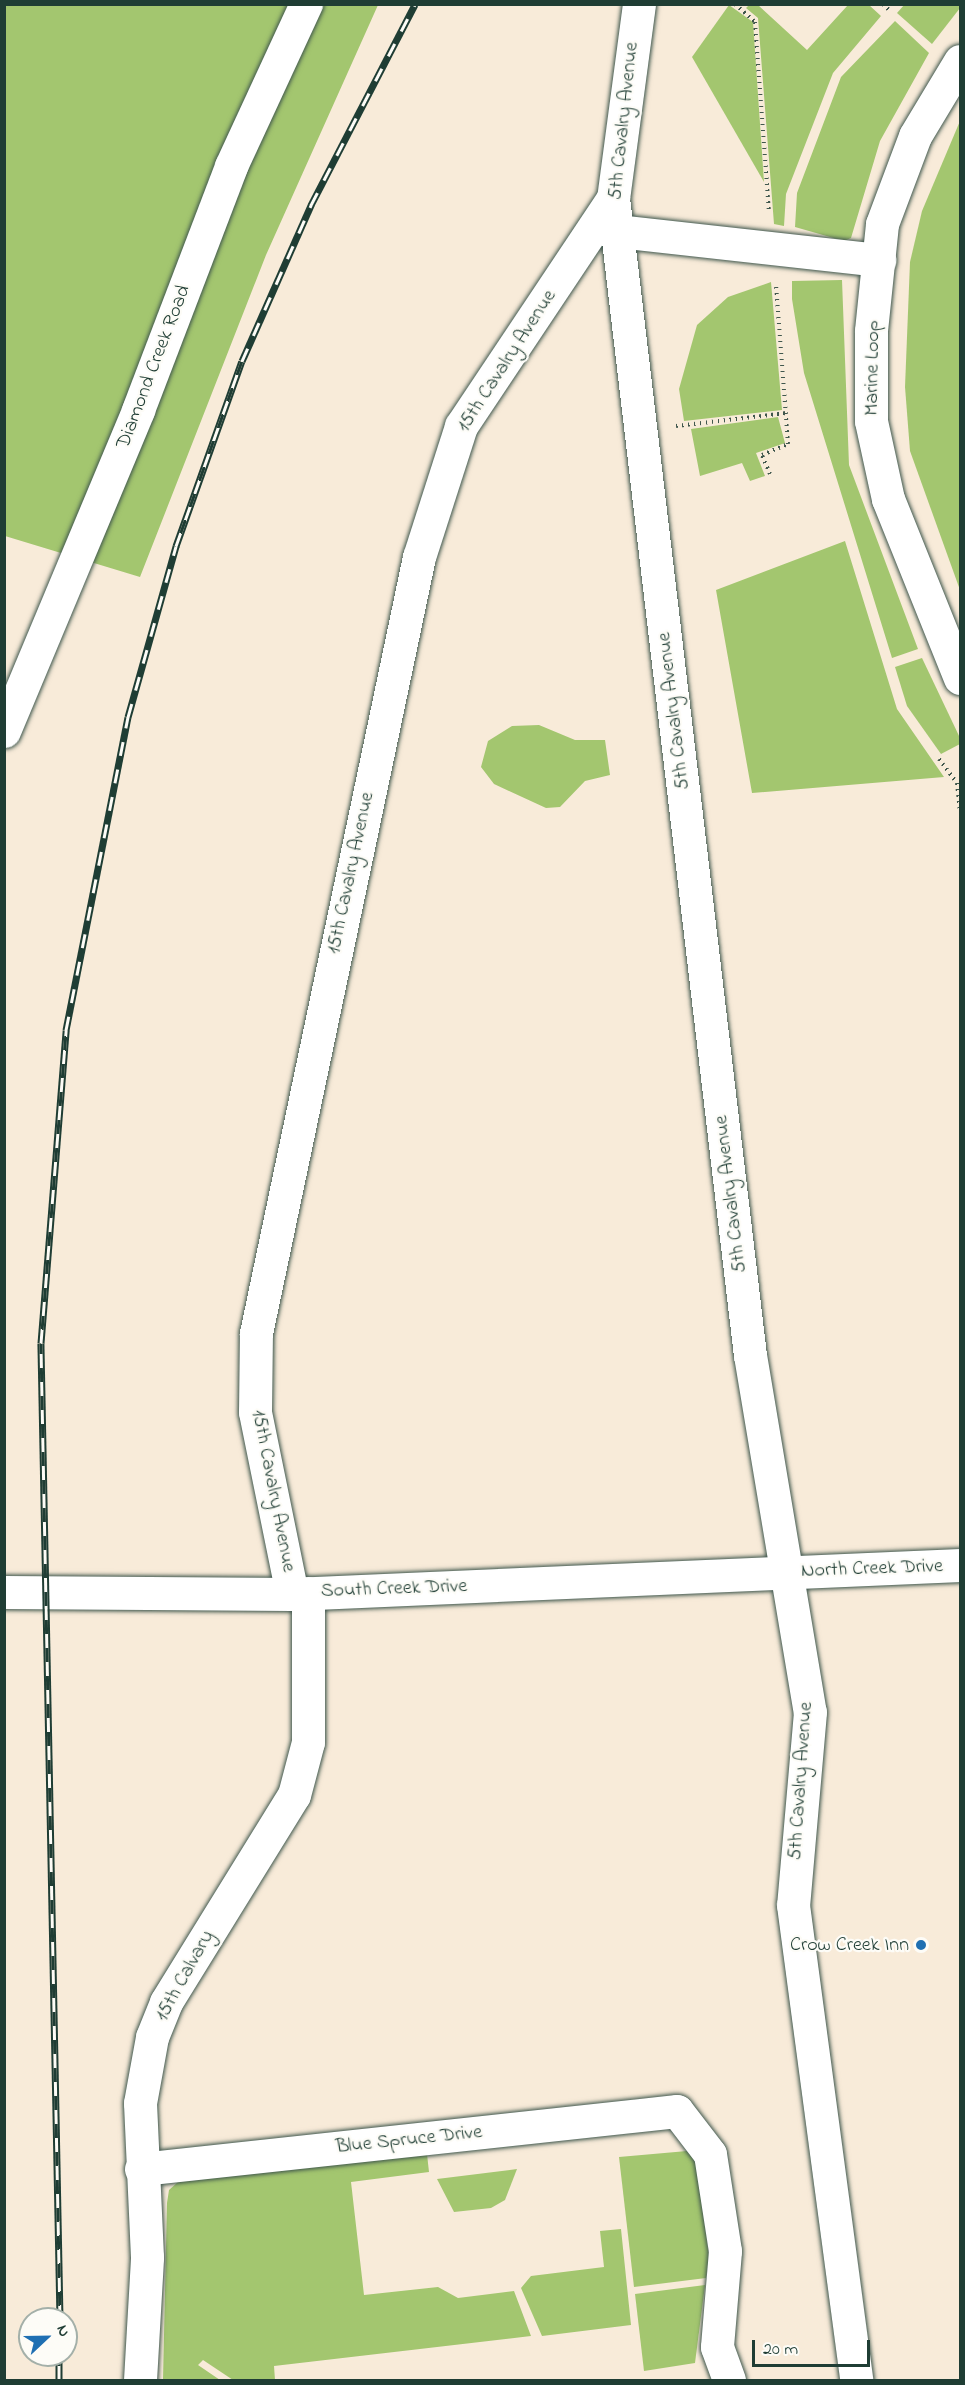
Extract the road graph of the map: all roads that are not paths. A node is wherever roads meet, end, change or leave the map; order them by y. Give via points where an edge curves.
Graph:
1 (306, 4) edge
2 (639, 4) edge
3 (960, 61) edge
4 (613, 198) junction
5 (617, 231) junction
6 (879, 260) junction
7 (960, 678) edge
8 (4, 731) edge
9 (960, 1565) edge
10 (783, 1572) junction
11 (4, 1592) edge
12 (300, 1593) junction
13 (141, 2169) junction
14 (140, 2380) edge
15 (729, 2380) edge
16 (856, 2380) edge

1 - 8 street, Diamond Creek Road via 231,166 138,410
2 - 4 street, 5th Cavalry Avenue
3 - 6 street, Marine Loop via 915,136 882,224
4 - 5 street, 5th Cavalry Avenue
4 - 12 street, 15th Cavalry Avenue via 461,426 419,557 256,1333 255,1412
5 - 6 street
5 - 10 street, 5th Cavalry Avenue via 748,1344
6 - 7 street, Marine Loop via 871,421 888,500
9 - 10 street, North Creek Drive
10 - 12 street, South Creek Drive
10 - 16 street, 5th Cavalry Avenue via 797,1619 810,1712 793,1905
11 - 12 street, South Creek Drive
12 - 13 street, 15th Calvary via 308,1742 294,1795 166,2002 152,2037 140,2103
13 - 14 street, 15th Calvary via 147,2258
13 - 15 street, Blue Spruce Drive via 677,2111 710,2154 725,2251 717,2347

